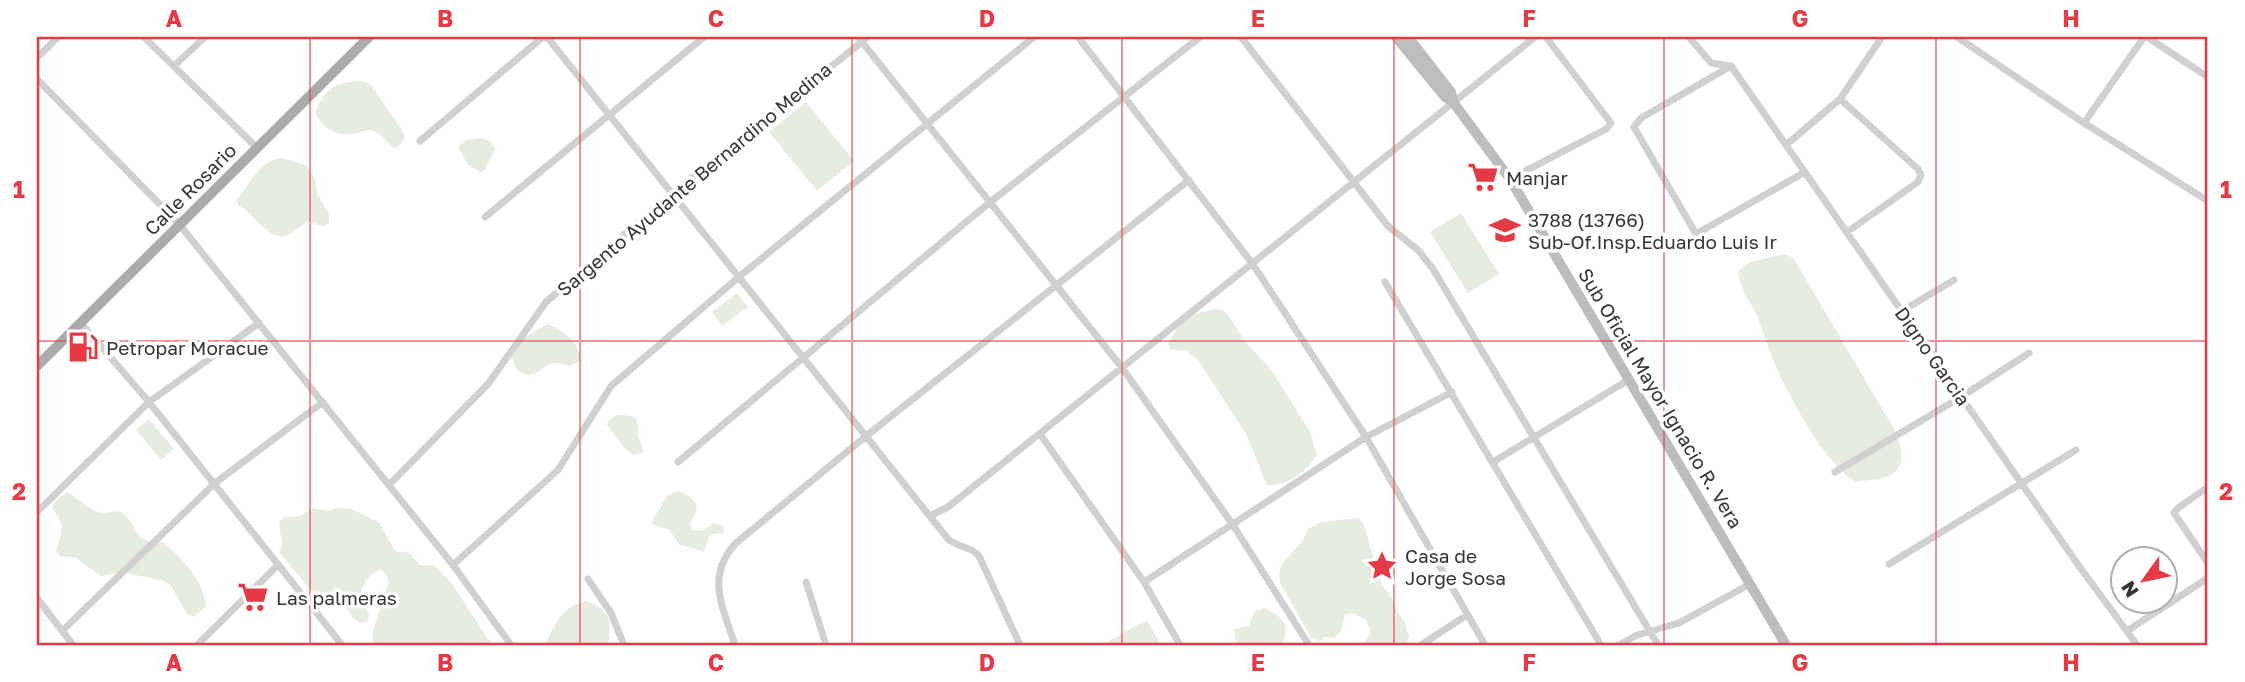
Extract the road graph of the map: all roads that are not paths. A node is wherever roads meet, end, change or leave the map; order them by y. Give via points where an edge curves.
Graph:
1 (58, 37) edge
2 (144, 37) edge
3 (205, 37) edge
4 (369, 37) edge
5 (545, 37) edge
6 (705, 37) edge
7 (1034, 37) edge
8 (1078, 37) edge
9 (1200, 37) edge
10 (1241, 37) edge
11 (1396, 37) edge
12 (1408, 37) edge
13 (1535, 37) edge
14 (1546, 37) edge
15 (1689, 37) edge
16 (1882, 37) edge
17 (1957, 37) edge
18 (2146, 37) edge
19 (862, 38) edge
20 (37, 58) edge
21 (174, 66) junction
22 (1731, 66) junction
23 (2208, 77) edge
24 (37, 79) edge
25 (1125, 96) junction
26 (1840, 99) junction
27 (1453, 102) junction
28 (609, 113) junction
29 (2084, 123) junction
30 (927, 124) junction
31 (420, 141) dead end
32 (1786, 145) junction
33 (257, 148) junction
34 (1805, 172) junction
35 (1510, 179) junction
36 (1189, 180) junction
37 (1355, 182) junction
38 (673, 193) junction
39 (2208, 201) edge
40 (989, 203) junction
41 (485, 217) dead end
42 (179, 224) junction
43 (1847, 232) junction
44 (1252, 263) junction
45 (740, 276) junction
46 (1954, 280) dead end
47 (1385, 282) dead end
48 (1056, 286) junction
49 (1902, 311) junction
50 (80, 322) junction
51 (259, 323) junction
52 (2029, 353) dead end
53 (803, 358) junction
54 (37, 366) edge
55 (1123, 369) junction
56 (1630, 379) junction
57 (1452, 392) junction
58 (1962, 397) junction
59 (149, 402) junction
60 (323, 402) junction
61 (1040, 434) junction
62 (1366, 437) junction
63 (1535, 437) junction
64 (865, 438) junction
65 (2076, 450) dead end
66 (678, 462) dead end
67 (1493, 463) junction
68 (1835, 471) dead end
69 (215, 483) junction
70 (2021, 483) junction
71 (389, 485) junction
72 (2208, 487) edge
73 (37, 512) edge
74 (930, 516) junction
75 (1233, 525) junction
76 (2208, 563) edge
77 (1889, 564) dead end
78 (453, 565) junction
79 (277, 566) junction
80 (2208, 578) edge
81 (588, 579) dead end
82 (806, 582) dead end
83 (1144, 582) junction
84 (1750, 584) junction
85 (37, 598) edge
86 (1467, 615) junction
87 (62, 631) junction
88 (2127, 631) junction
89 (1650, 632) junction
90 (73, 645) edge
91 (197, 645) edge
92 (341, 645) edge
93 (511, 645) edge
94 (624, 645) edge
95 (735, 645) edge
96 (826, 645) edge
97 (1020, 645) edge
98 (1180, 645) edge
99 (1309, 645) edge
100 (1421, 645) edge
101 (1485, 645) edge
102 (1601, 645) edge
103 (1619, 645) edge
104 (1658, 645) edge
105 (1786, 645) edge
106 (2137, 645) edge

1 - 20 street
2 - 21 street
3 - 21 street
4 - 33 main road, Calle Rosario
5 - 28 street
5 - 31 street
6 - 28 street
7 - 30 street
8 - 25 street
9 - 25 street
10 - 37 street
11 - 27 street
12 - 27 street via 1451,92
13 - 27 street
14 - 35 street via 1611,123
15 - 22 street via 1711,63
16 - 26 street
17 - 29 street
18 - 23 street
18 - 29 street
19 - 30 street
19 - 38 street, Sargento Ayudante Bernardino Medina
21 - 33 street
22 - 32 street, Digno Garcia
22 - 34 street via 1634,127 1696,234
24 - 42 street
25 - 36 street
25 - 40 street
26 - 32 street
26 - 43 street via 1921,175 1918,182
27 - 35 street, Sub Oficial Mayor Ignacio R. Vera
27 - 37 street
28 - 38 street
28 - 41 street
29 - 39 street
30 - 40 street
30 - 45 street
32 - 34 street, Digno Garcia
33 - 42 main road, Calle Rosario
34 - 43 street, Digno Garcia
35 - 56 street, Sub Oficial Mayor Ignacio R. Vera
36 - 44 street
36 - 48 street
37 - 44 street
37 - 63 street via 1388,226 1433,268
38 - 45 street
38 - 71 street, Sargento Ayudante Bernardino Medina via 546,302 488,384
40 - 48 street
40 - 53 street
42 - 50 main road, Calle Rosario
42 - 51 street
43 - 49 street, Digno Garcia
44 - 55 street
44 - 62 street
45 - 53 street
45 - 78 street via 611,386 558,470
46 - 49 street
47 - 57 street
48 - 55 street
48 - 64 street
49 - 58 street, Digno Garcia
50 - 54 main road, Calle Rosario
50 - 59 street
51 - 59 street
51 - 60 street
52 - 58 street
53 - 64 street
53 - 66 street
55 - 61 street
55 - 75 street
56 - 63 street
56 - 84 street, Sub Oficial Mayor Ignacio R. Vera
57 - 62 street
57 - 67 street
58 - 68 street
58 - 70 street, Digno Garcia
59 - 69 street
59 - 73 street
60 - 69 street
60 - 71 street
61 - 74 street via 948,508
61 - 83 street
62 - 75 street
62 - 86 street
63 - 67 street
63 - 89 street
64 - 74 street
64 - 95 street via 724,556 719,586
65 - 70 street
67 - 102 street
69 - 79 street
69 - 87 street
70 - 77 street
70 - 88 street, Digno Garcia
71 - 78 street
72 - 76 street via 2174,513
74 - 97 street via 952,543 979,556
75 - 83 street
75 - 99 street
78 - 93 street
79 - 91 street
79 - 92 street
80 - 88 street
81 - 94 street via 611,613
82 - 96 street
83 - 98 street
84 - 89 street via 1679,623
84 - 105 street, Sub Oficial Mayor Ignacio R. Vera
85 - 87 street
86 - 100 street
86 - 101 street
87 - 90 street
88 - 106 street, Digno Garcia
89 - 103 street
89 - 104 street

